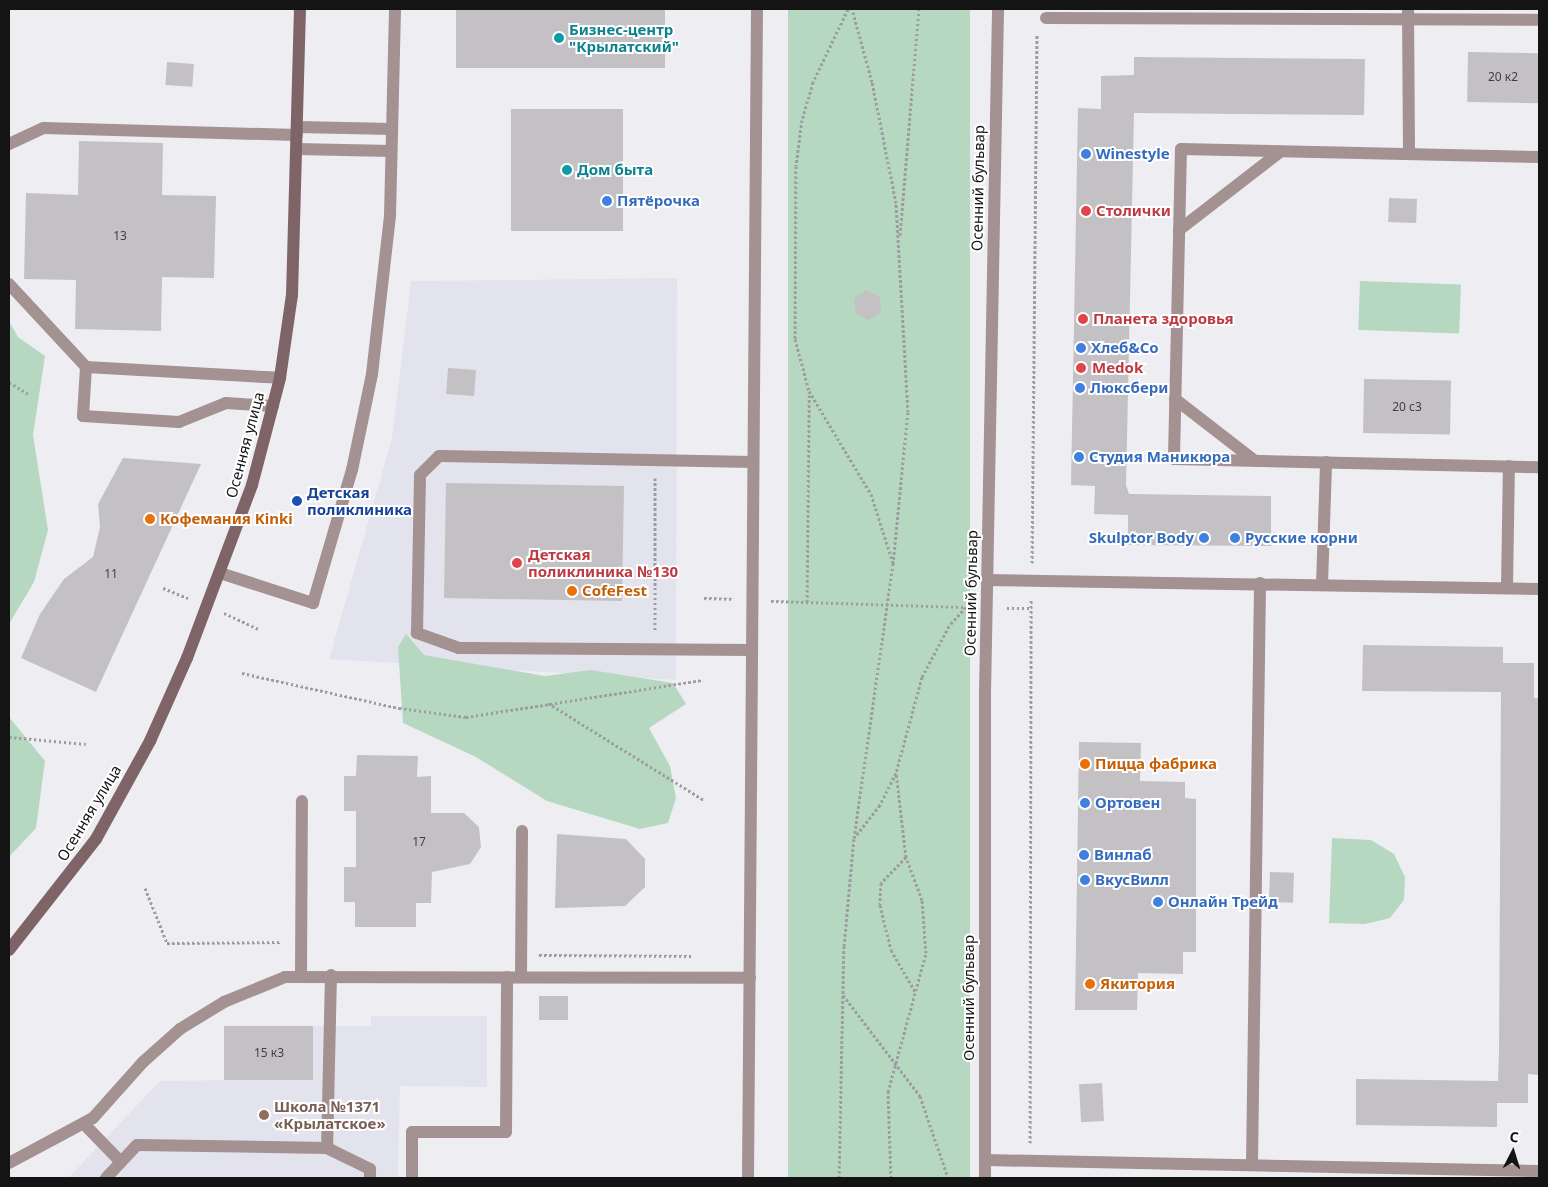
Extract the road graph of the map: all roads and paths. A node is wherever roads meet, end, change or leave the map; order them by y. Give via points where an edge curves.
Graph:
1 (300, 9) edge
2 (395, 9) edge
3 (757, 9) edge
4 (848, 9) edge
5 (852, 9) edge
6 (919, 9) edge
7 (998, 9) edge
8 (1408, 13) edge
9 (1046, 18) dead end
10 (1539, 20) edge
11 (392, 129) junction
12 (297, 131) junction
13 (9, 144) edge
14 (297, 149) junction
15 (391, 151) junction
16 (1280, 152) junction
17 (1409, 154) junction
18 (1539, 157) edge
19 (1179, 230) junction
20 (899, 248) junction
21 (9, 284) edge
22 (86, 368) junction
23 (280, 378) junction
24 (9, 382) edge
25 (809, 392) junction
26 (28, 394) dead end
27 (1175, 398) junction
28 (273, 406) junction
29 (655, 460) junction
30 (1254, 460) junction
31 (753, 462) junction
32 (1326, 462) junction
33 (1509, 466) junction
34 (1539, 467) edge
35 (893, 564) junction
36 (220, 573) junction
37 (987, 580) junction
38 (1260, 583) junction
39 (1322, 585) junction
40 (1508, 588) junction
41 (1539, 589) edge
42 (704, 598) dead end
43 (752, 600) junction
44 (807, 602) junction
45 (885, 604) junction
46 (655, 650) junction
47 (752, 650) junction
48 (242, 673) dead end
49 (703, 680) dead end
50 (548, 703) junction
51 (9, 737) edge
52 (86, 744) dead end
53 (896, 773) junction
54 (704, 800) dead end
55 (302, 801) dead end
56 (522, 831) dead end
57 (854, 838) junction
58 (906, 857) junction
59 (146, 888) dead end
60 (263, 942) dead end
61 (9, 950) edge
62 (521, 955) junction
63 (694, 956) dead end
64 (331, 975) junction
65 (301, 977) junction
66 (507, 977) junction
67 (521, 977) junction
68 (750, 978) junction
69 (917, 994) junction
70 (843, 995) junction
71 (895, 1059) junction
72 (84, 1124) junction
73 (327, 1148) junction
74 (985, 1160) junction
75 (9, 1162) edge
76 (121, 1162) junction
77 (1252, 1165) junction
78 (1539, 1171) edge
79 (839, 1172) junction
80 (1314, 1173) edge
81 (1511, 1174) edge
82 (106, 1178) edge
83 (370, 1178) edge
84 (412, 1178) edge
85 (748, 1178) edge
86 (839, 1178) edge
87 (844, 1178) edge
88 (891, 1178) edge
89 (948, 1178) edge
90 (985, 1178) edge

1 - 12 main road, Осенняя улица
2 - 11 street
3 - 31 street
4 - 25 path via 813,82 802,120 796,166 795,340
5 - 20 path via 874,91 896,203
6 - 20 path
7 - 37 street, Осенний бульвар
8 - 9 street
8 - 10 street
8 - 17 street
11 - 12 street
11 - 15 street
12 - 13 street via 44,128
12 - 14 main road, Осенняя улица
14 - 15 street
14 - 23 main road, Осенняя улица via 292,295
15 - 36 street via 390,215 372,374 352,470 313,602
16 - 17 street
16 - 19 street
16 - 19 street via 1181,149
17 - 18 street
19 - 27 street
20 - 35 path via 908,412
21 - 22 street
22 - 23 street
22 - 28 street via 83,416 179,422 226,403
23 - 28 main road, Осенняя улица
24 - 26 path
25 - 35 path via 871,494
25 - 44 path
27 - 30 street
27 - 30 street via 1174,459
28 - 36 main road, Осенняя улица via 252,485
29 - 31 street
29 - 46 path
29 - 46 street via 439,456 420,475 417,632 459,648
30 - 32 street
31 - 43 street
32 - 33 street
32 - 39 street
33 - 34 street
33 - 40 street
35 - 45 path
36 - 61 main road, Осенняя улица via 162,716 117,804 72,873
37 - 38 street
37 - 74 street, Осенний бульвар
38 - 39 street
38 - 77 street
39 - 40 street
40 - 41 street
42 - 43 path
43 - 44 path
43 - 47 street
44 - 45 path
45 - 53 path via 966,607 949,626 922,677
45 - 57 path
46 - 47 street
47 - 68 street
48 - 50 path via 399,708 466,717
49 - 50 path
50 - 54 path
51 - 52 path
53 - 57 path via 880,805
53 - 58 path
55 - 65 street
56 - 62 street
57 - 70 path
58 - 69 path via 922,900 925,926 926,953
58 - 69 path via 882,883 880,905 891,950
59 - 60 path via 167,943
62 - 63 path
62 - 67 street
64 - 65 street
64 - 66 street
64 - 73 street
65 - 72 street via 285,978 224,1002 180,1029
66 - 67 street
66 - 84 street via 506,1132 412,1132
67 - 68 street
68 - 85 street
69 - 71 path
70 - 71 path
70 - 79 path
71 - 88 path via 886,1123
71 - 89 path via 920,1096
72 - 75 street
72 - 76 street
73 - 76 street via 137,1145
73 - 83 street via 370,1169
74 - 77 street
74 - 90 street, Осенний бульвар
76 - 82 street
77 - 80 street
78 - 81 street
79 - 86 path
79 - 87 path
80 - 81 street

